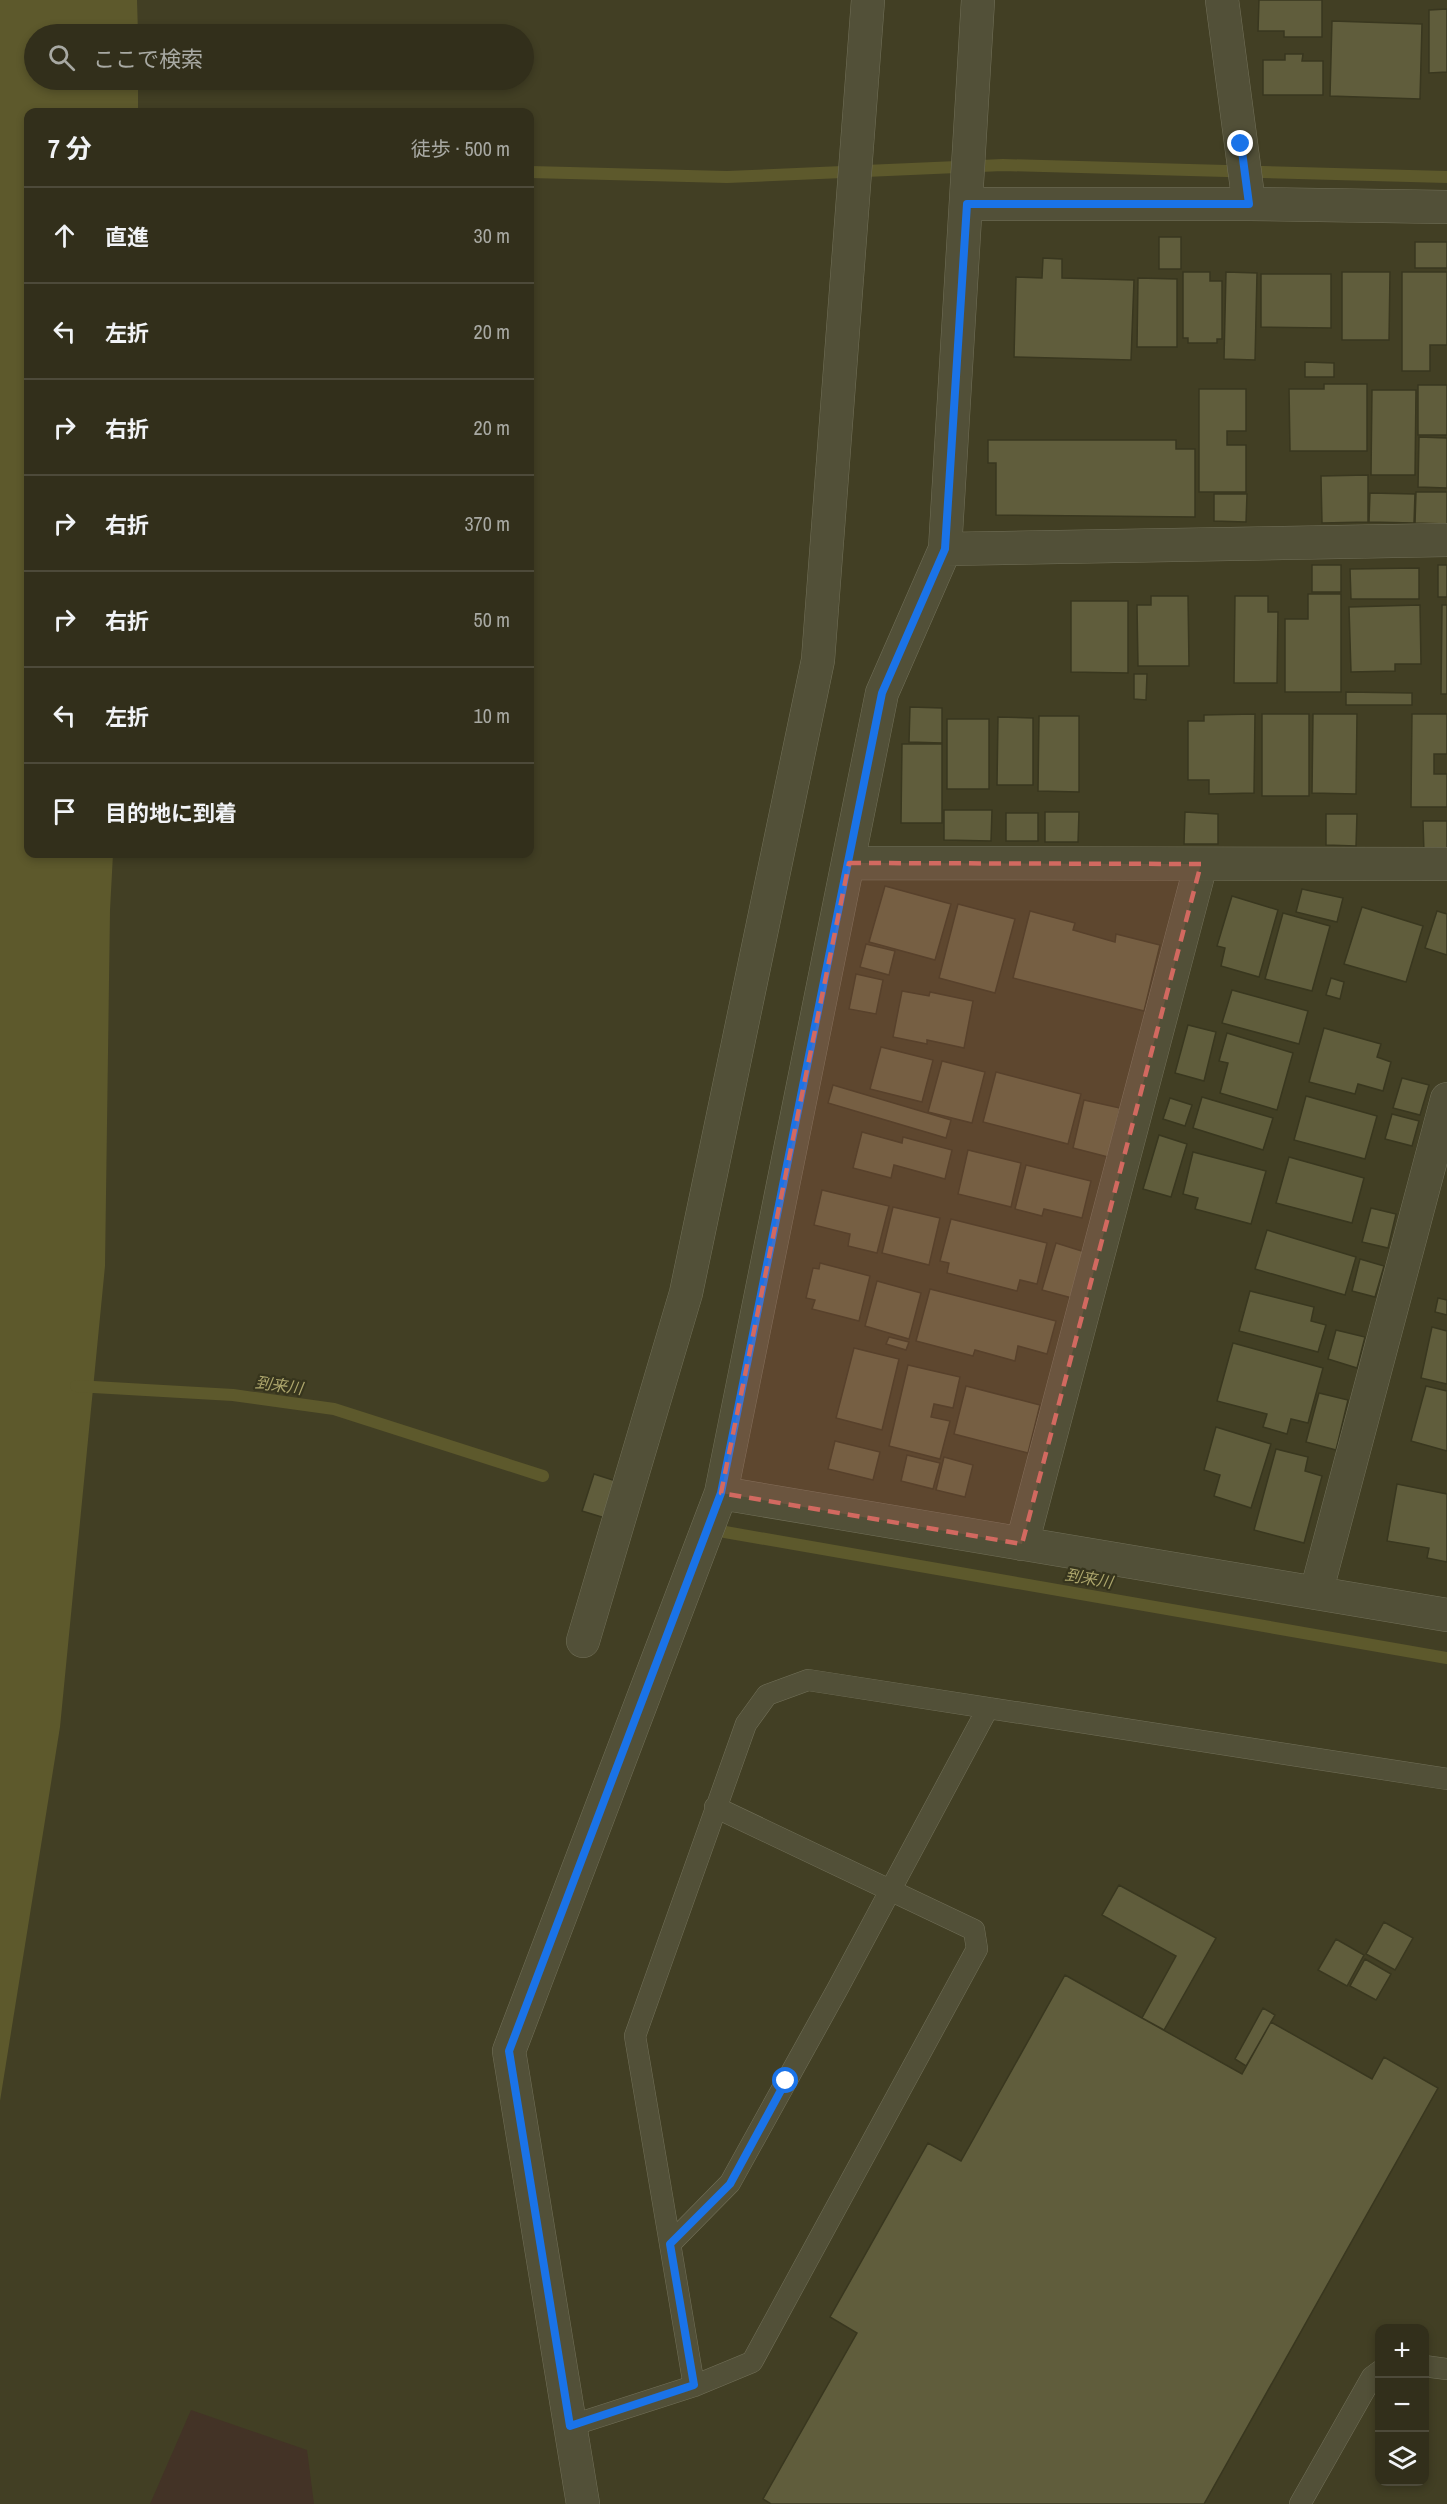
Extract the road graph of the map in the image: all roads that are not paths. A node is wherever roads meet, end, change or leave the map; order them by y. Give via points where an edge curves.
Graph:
1 (867, 0) edge
2 (978, 0) edge
3 (1222, 0) edge
4 (967, 199) junction
5 (1249, 202) junction
6 (1447, 207) edge
7 (1447, 540) edge
8 (945, 549) junction
9 (849, 863) junction
10 (1201, 864) junction
11 (1447, 864) edge
12 (1447, 1099) edge
13 (1435, 1190) edge
14 (721, 1493) junction
15 (1022, 1544) junction
16 (1316, 1593) junction
17 (1447, 1615) edge
18 (583, 1641) dead end
19 (988, 1708) junction
20 (1447, 1779) edge
21 (716, 1807) junction
22 (891, 1890) junction
23 (670, 2244) junction
24 (1429, 2367) edge
25 (1447, 2369) edge
26 (1375, 2375) edge
27 (694, 2385) junction
28 (570, 2426) junction
29 (583, 2504) edge
30 (1300, 2504) edge

1 - 18 street via 818,660 686,1293
2 - 4 street
3 - 5 street
4 - 5 street
4 - 8 street
5 - 6 street
7 - 8 street
8 - 9 street via 882,693
9 - 10 street
9 - 14 street
10 - 11 street
10 - 15 street
12 - 13 street
13 - 16 street
14 - 15 street
14 - 28 street via 509,2051
15 - 16 street
16 - 17 street
19 - 20 lane
19 - 21 lane via 808,1680 767,1695 746,1724
19 - 22 lane
21 - 22 lane
21 - 23 lane via 634,2036
22 - 23 lane via 730,2184
22 - 27 lane via 974,1930 978,1949 753,2362
23 - 27 lane
24 - 25 lane
26 - 30 lane
27 - 28 lane
28 - 29 street

